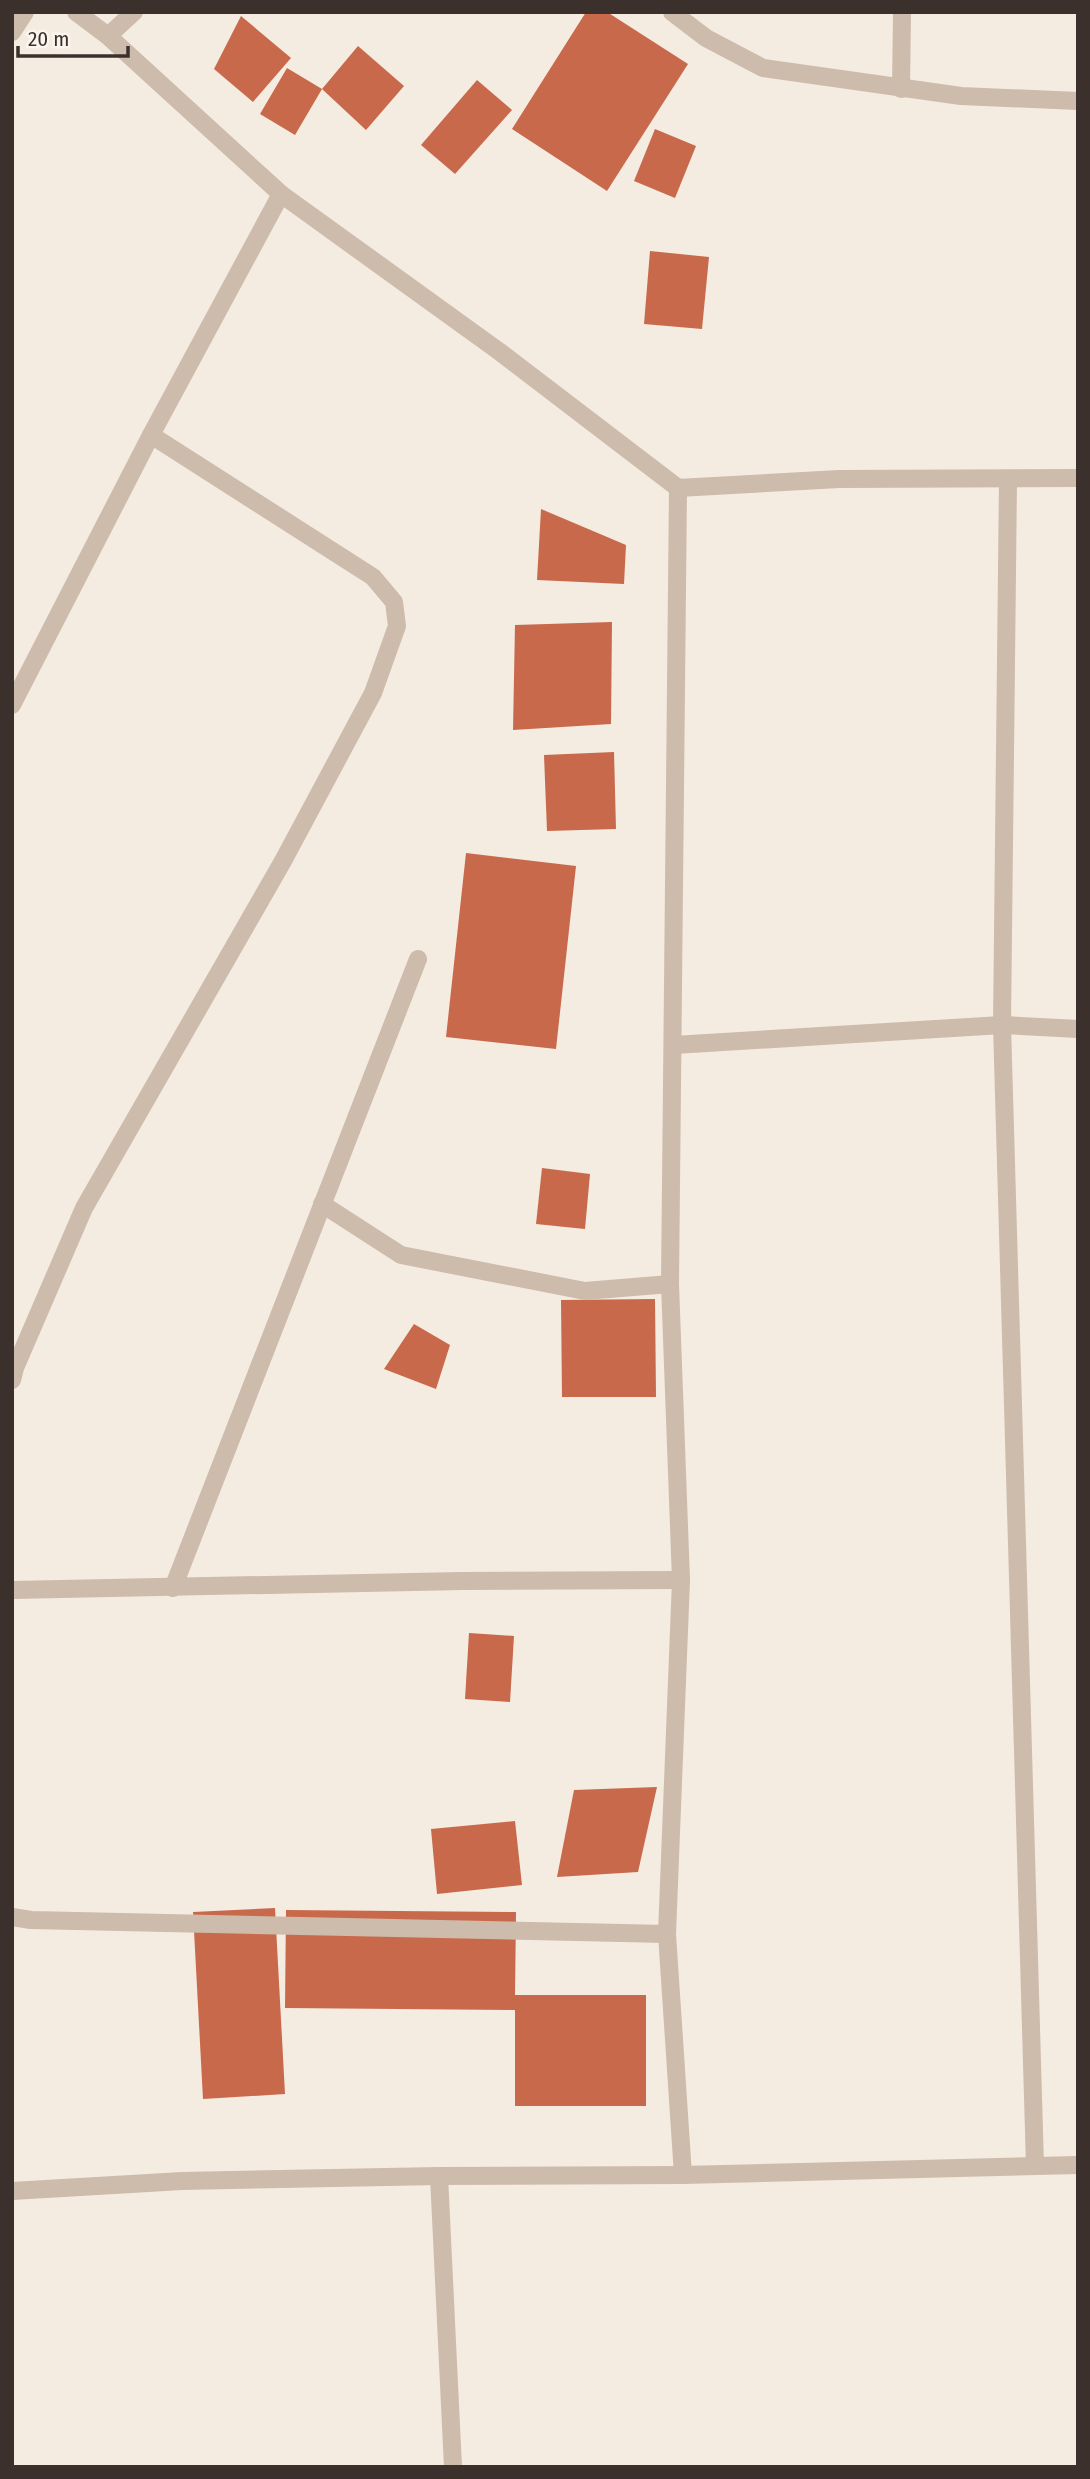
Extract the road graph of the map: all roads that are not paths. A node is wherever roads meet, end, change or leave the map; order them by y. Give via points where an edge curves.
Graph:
1 (25, 12) edge
2 (76, 12) edge
3 (134, 12) edge
4 (672, 12) edge
5 (902, 12) edge
6 (12, 32) edge
7 (108, 36) junction
8 (901, 89) junction
9 (1078, 101) edge
10 (281, 194) junction
11 (151, 435) junction
12 (1078, 478) edge
13 (1007, 479) junction
14 (678, 488) junction
15 (12, 705) edge
16 (418, 959) dead end
17 (1002, 1025) junction
18 (1078, 1029) edge
19 (674, 1045) junction
20 (322, 1204) junction
21 (670, 1284) junction
22 (12, 1380) edge
23 (681, 1580) junction
24 (173, 1587) junction
25 (12, 1590) edge
26 (12, 1917) edge
27 (667, 1934) junction
28 (1078, 2165) edge
29 (1035, 2166) junction
30 (683, 2175) junction
31 (439, 2176) junction
32 (12, 2191) edge
33 (453, 2467) edge

1 - 6 street
2 - 7 street
3 - 7 street
4 - 8 street via 706,38 762,68
5 - 8 street
7 - 10 street
8 - 9 street
10 - 11 street
10 - 14 street
11 - 15 street
11 - 22 street via 373,577 394,602 397,626 373,693 283,861 84,1208
12 - 13 street
13 - 14 street via 839,479
13 - 17 street
14 - 19 street
16 - 20 street
17 - 18 street
17 - 19 street
17 - 29 street
19 - 21 street
20 - 21 street via 401,1255 585,1291
20 - 24 street
21 - 23 street
23 - 24 street
23 - 27 street
24 - 25 street
26 - 27 street
27 - 30 street
28 - 29 street
29 - 30 street
30 - 31 street
31 - 32 street via 182,2181
31 - 33 street

